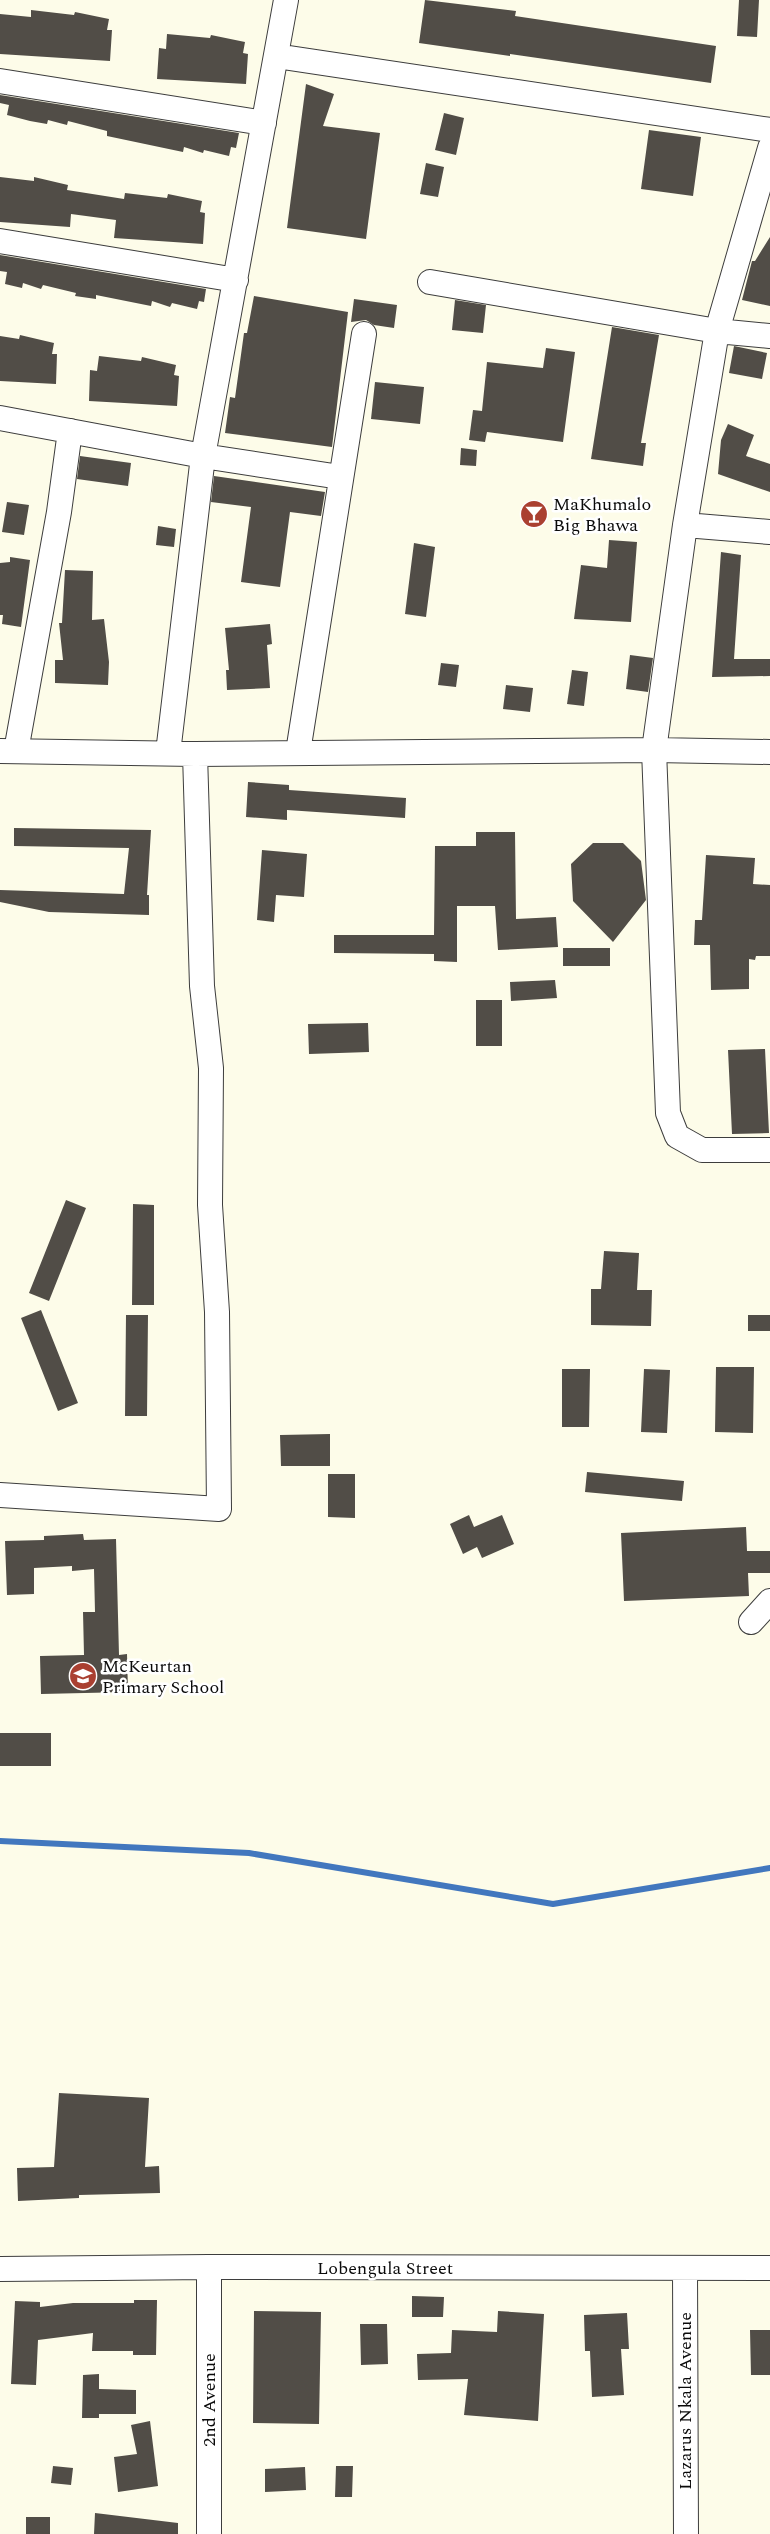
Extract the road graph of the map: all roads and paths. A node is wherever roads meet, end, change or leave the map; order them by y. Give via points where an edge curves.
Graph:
1 (286, 0) edge
2 (276, 56) junction
3 (0, 81) edge
4 (264, 123) junction
5 (770, 130) edge
6 (770, 148) edge
7 (0, 241) edge
8 (236, 280) junction
9 (430, 282) dead end
10 (717, 330) junction
11 (364, 334) dead end
12 (770, 336) edge
13 (0, 418) edge
14 (70, 430) junction
15 (203, 456) junction
16 (340, 477) junction
17 (685, 524) junction
18 (770, 532) edge
19 (654, 750) junction
20 (8, 751) edge
21 (298, 752) junction
22 (770, 752) edge
23 (168, 753) junction
24 (195, 754) junction
25 (770, 1150) edge
26 (0, 1495) edge
27 (770, 1601) edge
28 (751, 1622) dead end
29 (209, 2267) junction
30 (770, 2268) edge
31 (0, 2269) edge
32 (685, 2269) junction
33 (209, 2534) edge
34 (686, 2534) edge

1 - 2 street
2 - 4 street
2 - 5 street
3 - 4 street
4 - 8 street
6 - 10 street
7 - 8 street
8 - 15 street
9 - 10 street
10 - 12 street
10 - 17 street
11 - 16 street
13 - 14 street
14 - 15 street
14 - 20 street via 58,521
15 - 16 street
15 - 23 street
16 - 21 street
17 - 18 street
17 - 19 street
19 - 21 street
19 - 22 street
19 - 25 street via 668,1113 677,1136 702,1150
20 - 23 street
21 - 24 street
23 - 24 street
24 - 26 street via 202,986 211,1068 210,1205 216,1312 219,1509
27 - 28 street
29 - 31 street, Lobengula Street
29 - 32 street, Lobengula Street
29 - 33 street, 2nd Avenue
30 - 32 street, Lobengula Street
32 - 34 street, Lazarus Nkala Avenue

